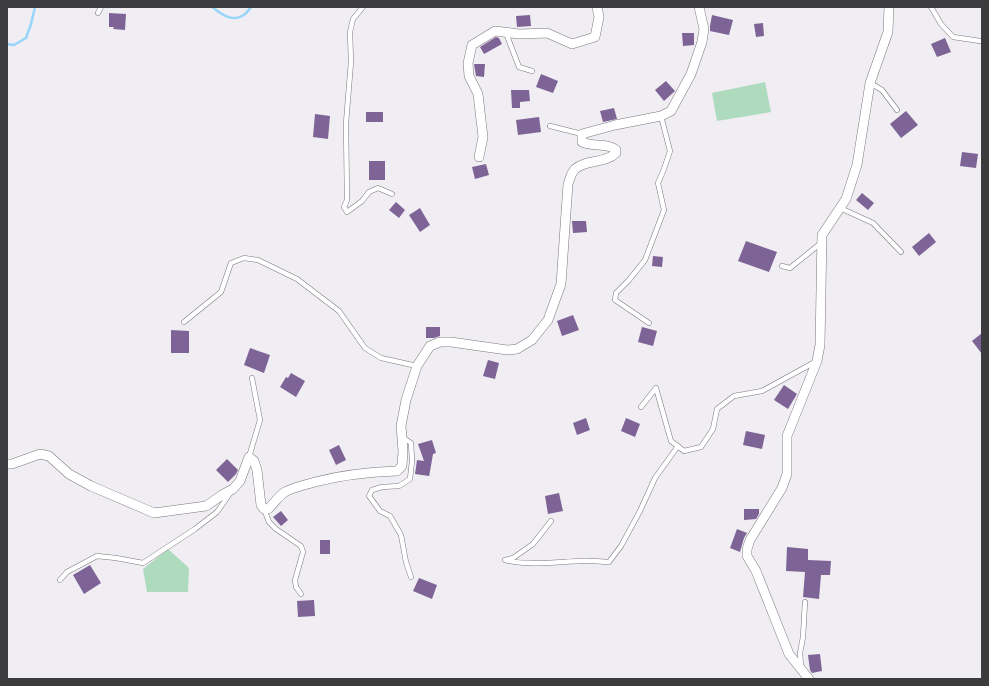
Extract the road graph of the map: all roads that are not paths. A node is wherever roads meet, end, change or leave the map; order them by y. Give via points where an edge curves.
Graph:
1 (101, 7) edge
2 (363, 7) edge
3 (596, 7) edge
4 (699, 7) edge
5 (889, 7) edge
6 (931, 7) edge
7 (98, 13) dead end
8 (506, 33) junction
9 (980, 41) dead end
10 (532, 71) dead end
11 (870, 83) junction
12 (897, 110) dead end
13 (661, 116) junction
14 (550, 126) dead end
15 (582, 134) junction
16 (478, 157) dead end
17 (392, 194) dead end
18 (840, 208) junction
19 (822, 242) junction
20 (901, 252) dead end
21 (782, 266) dead end
22 (184, 322) dead end
23 (649, 323) dead end
24 (817, 361) junction
25 (417, 366) junction
26 (252, 378) dead end
27 (641, 407) dead end
28 (402, 437) junction
29 (678, 446) junction
30 (249, 457) junction
31 (7, 464) edge
32 (233, 489) junction
33 (264, 509) junction
34 (551, 521) dead end
35 (411, 577) dead end
36 (60, 580) dead end
37 (301, 594) dead end
38 (805, 602) dead end
39 (801, 670) junction
40 (809, 679) edge

1 - 7 lane
2 - 17 lane via 353,19 350,32 351,62 346,123 347,200 344,207 348,212 369,192 378,188
3 - 8 street via 599,17 595,36 572,44 547,33
4 - 13 street via 704,29 691,74 671,111
5 - 11 street via 888,32
6 - 9 lane via 940,24 953,37
8 - 10 lane via 519,67
8 - 16 street via 495,31 472,45 468,63 469,76 478,94 483,137
11 - 12 lane via 882,90
11 - 18 street via 857,165 846,199
13 - 15 street
13 - 23 lane via 670,151 658,183 664,210 644,260 616,293 615,300
14 - 15 lane
15 - 25 street via 582,142 594,146 613,147 616,153 584,164 571,174 568,184 561,284 548,320 532,340 517,349 440,342 430,346
18 - 19 street via 822,235
18 - 20 lane via 873,223
19 - 21 lane via 790,268
19 - 24 street via 820,346
22 - 25 lane via 221,292 232,263 244,258 258,260 297,279 339,311 365,348 381,358
24 - 29 lane via 762,391 734,396 717,409 713,429 701,447 684,450
24 - 39 street via 787,436 787,474 782,488 747,549 747,556 756,571 789,654
25 - 28 street via 406,400 401,426
26 - 30 lane via 260,420
27 - 29 lane via 656,388 672,441
28 - 33 street via 402,466 397,471 338,476 304,485 285,492 268,509
28 - 35 lane via 411,443 410,479 399,486 372,490 369,496 380,511 390,516 401,535
29 - 34 lane via 655,478 621,546 609,562 546,563 505,560 513,558 533,544
30 - 32 street via 240,481
30 - 33 street via 254,461 257,470 261,506
31 - 32 street via 40,454 49,456 69,474 91,486 154,513 206,506
32 - 36 lane via 217,512 143,563 97,556 67,572
33 - 37 lane via 269,522 276,529 301,546 303,552 295,580 296,588
38 - 39 lane
39 - 40 street

